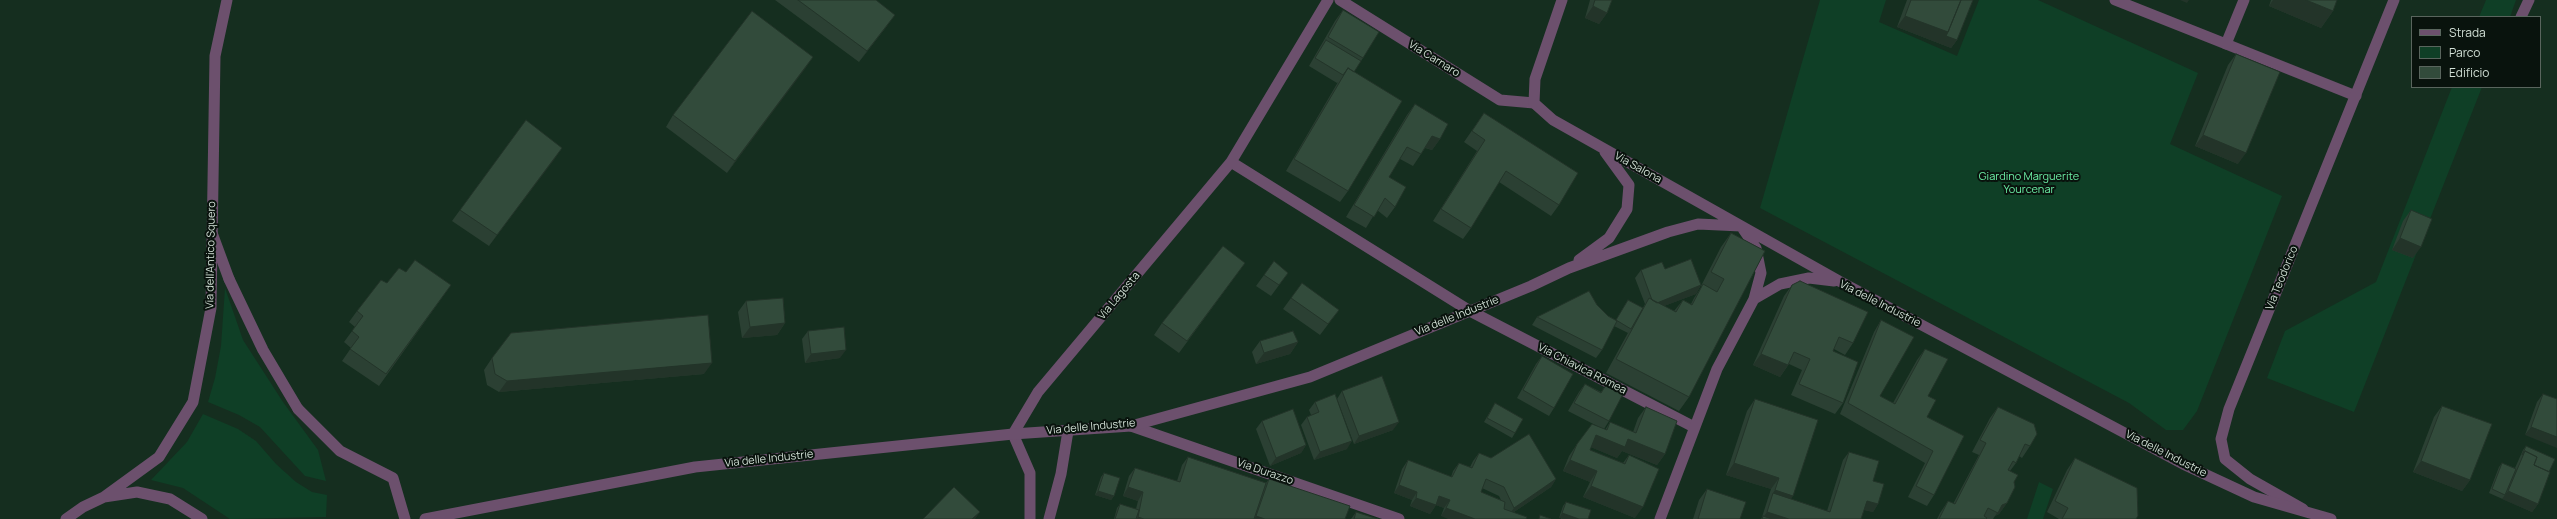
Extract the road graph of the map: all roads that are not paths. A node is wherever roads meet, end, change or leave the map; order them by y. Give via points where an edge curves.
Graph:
1 (227, 0) edge
2 (1328, 0) edge
3 (1340, 0) edge
4 (1562, 0) edge
5 (2115, 0) edge
6 (2244, 0) edge
7 (2394, 0) edge
8 (2528, 0) edge
9 (2521, 16) edge
10 (2226, 44) junction
11 (2356, 96) junction
12 (1534, 103) junction
13 (1602, 148) junction
14 (1231, 162) junction
15 (1741, 226) junction
16 (212, 232) junction
17 (1569, 268) junction
18 (1839, 281) junction
19 (1754, 299) junction
20 (1470, 311) junction
21 (1130, 426) junction
22 (1694, 427) junction
23 (1068, 431) junction
24 (1013, 434) junction
25 (104, 497) junction
26 (464, 512) junction
27 (2316, 515) junction
28 (66, 519) edge
29 (202, 519) edge
30 (405, 519) edge
31 (425, 519) edge
32 (448, 519) edge
33 (1030, 519) edge
34 (1049, 519) edge
35 (1399, 519) edge
36 (1660, 519) edge
37 (2331, 519) edge

1 - 16 street, Via dell'Antico Squero via 215,56
2 - 14 street, Via Lagosta
3 - 12 street, Via Carnaro via 1500,100
4 - 12 street via 1535,79
5 - 10 street
6 - 10 street
7 - 11 street, Via Teodorico
8 - 9 street
10 - 11 street
11 - 27 street, Via Teodorico via 2229,409 2221,439 2225,459 2250,479
12 - 13 street, Via Salona via 1553,120
13 - 15 street, Via Salona
13 - 17 street via 1629,185 1627,209 1609,238
14 - 20 street
14 - 24 street, Via Lagosta via 1038,392
15 - 17 street, Via delle Industrie via 1698,224 1668,232
15 - 18 street, Via Salona
15 - 19 street via 1756,248 1761,273
16 - 25 street, Via dell'Antico Squero via 211,308 193,402 159,457
16 - 30 street via 229,279 263,350 298,409 340,451 392,478
17 - 20 street, Via delle Industrie
18 - 19 street, Via delle Industrie via 1802,280 1780,284
18 - 27 street, Via delle Industrie via 2183,464 2254,498
19 - 22 street via 1717,369
20 - 21 street, Via delle Industrie via 1310,377
20 - 22 street, Via Chiavica Romea
21 - 23 street, Via delle Industrie
21 - 35 street, Via Durazzo
22 - 36 street
23 - 24 street, Via delle Industrie
23 - 34 street via 1062,474
24 - 26 street, Via delle Industrie via 695,467
24 - 33 street via 1030,473
25 - 28 street via 83,506
25 - 29 street via 137,492 170,499
26 - 31 street, Via delle Industrie
26 - 32 street, Via delle Industrie
27 - 37 street, Via delle Industrie

